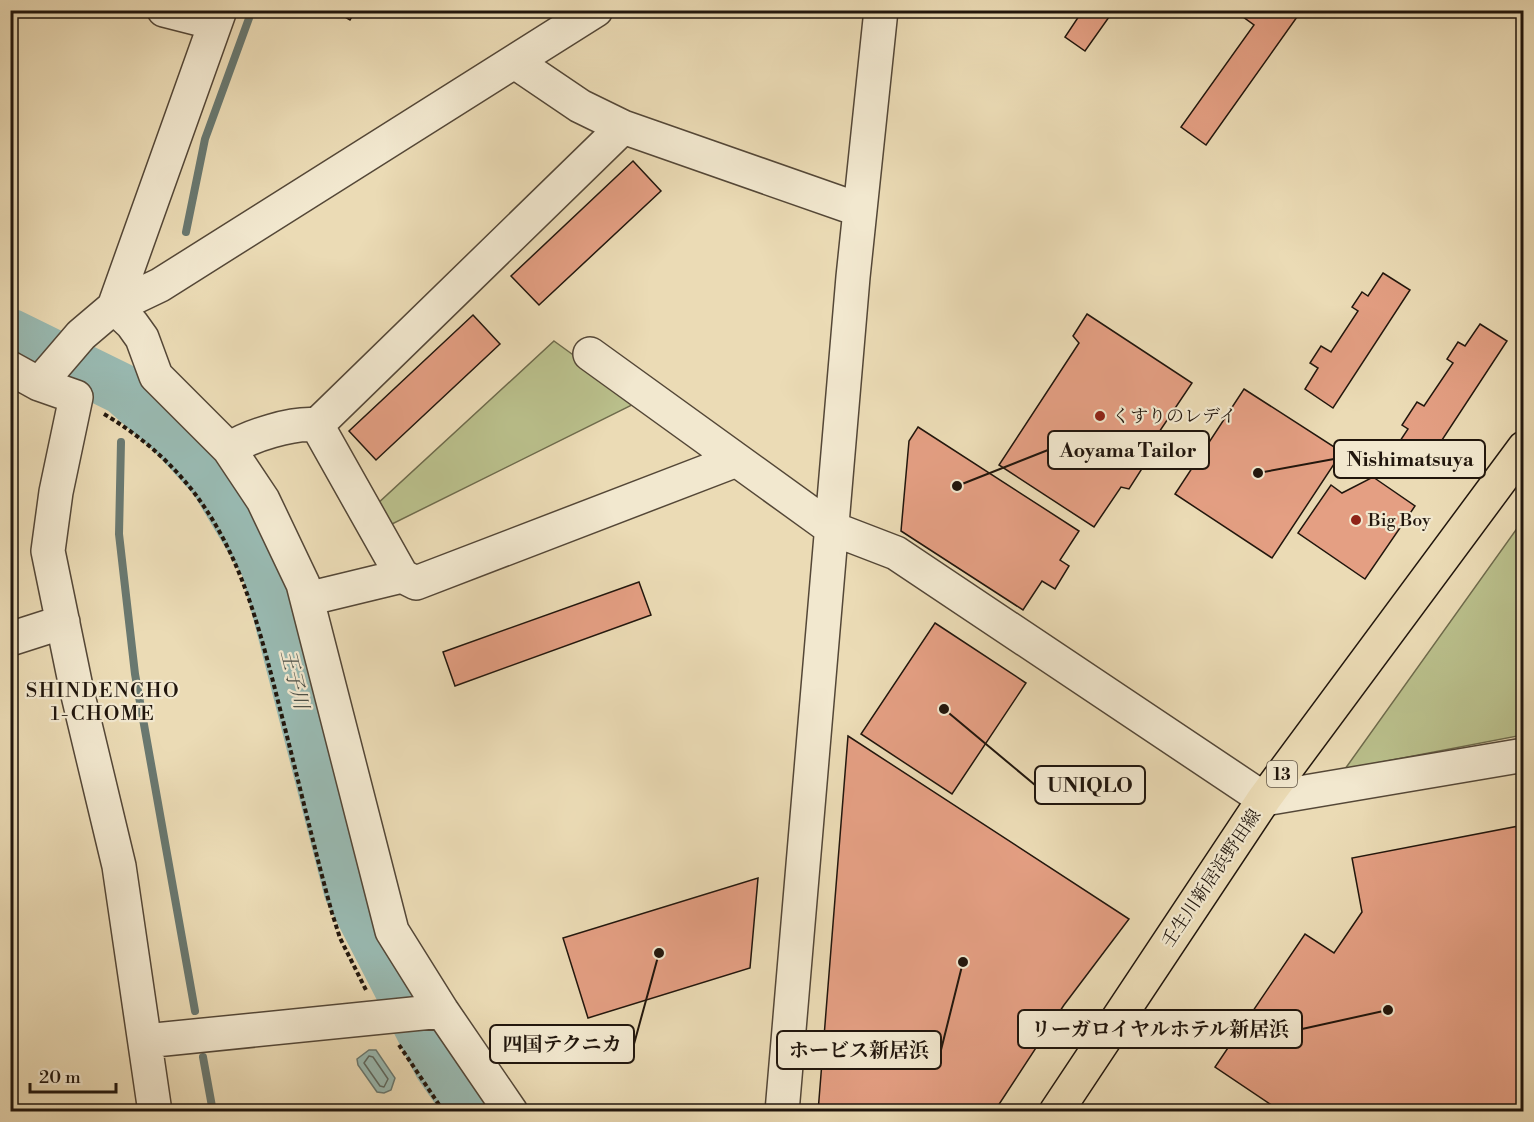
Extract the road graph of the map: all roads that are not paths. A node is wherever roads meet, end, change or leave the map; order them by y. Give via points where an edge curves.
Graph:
1 (164, 10) edge
2 (596, 10) edge
3 (881, 10) edge
4 (218, 17) edge
5 (514, 62) junction
6 (623, 127) junction
7 (860, 210) junction
8 (114, 307) junction
9 (590, 354) dead end
10 (10, 368) edge
11 (39, 384) junction
12 (317, 425) junction
13 (1524, 448) edge
14 (229, 449) junction
15 (734, 460) junction
16 (831, 528) junction
17 (402, 576) junction
18 (307, 599) junction
19 (63, 622) junction
20 (10, 639) edge
21 (1524, 755) edge
22 (1264, 799) junction
23 (441, 1011) junction
24 (146, 1041) junction
25 (155, 1112) edge
26 (511, 1112) edge
27 (782, 1112) edge
28 (1056, 1112) edge

1 - 4 street
2 - 5 street
3 - 7 street
4 - 8 street
5 - 6 street via 580,106
5 - 8 street via 160,285
6 - 7 street
6 - 12 street
7 - 16 street
8 - 11 street via 81,335
8 - 14 street via 142,338 156,376
9 - 15 street
10 - 11 street
11 - 19 street via 76,397 48,552
12 - 14 street via 304,424 242,441
12 - 17 street
13 - 22 main road, 壬生川新居浜野田線 / 13
14 - 18 street via 263,500
15 - 16 street
15 - 17 street via 416,583
16 - 22 street via 896,553
16 - 27 street
17 - 18 street
18 - 23 street via 392,931
19 - 20 street
19 - 24 street via 119,866
21 - 22 street
22 - 28 main road, 壬生川新居浜野田線 / 13
23 - 24 street
23 - 26 street
24 - 25 street

